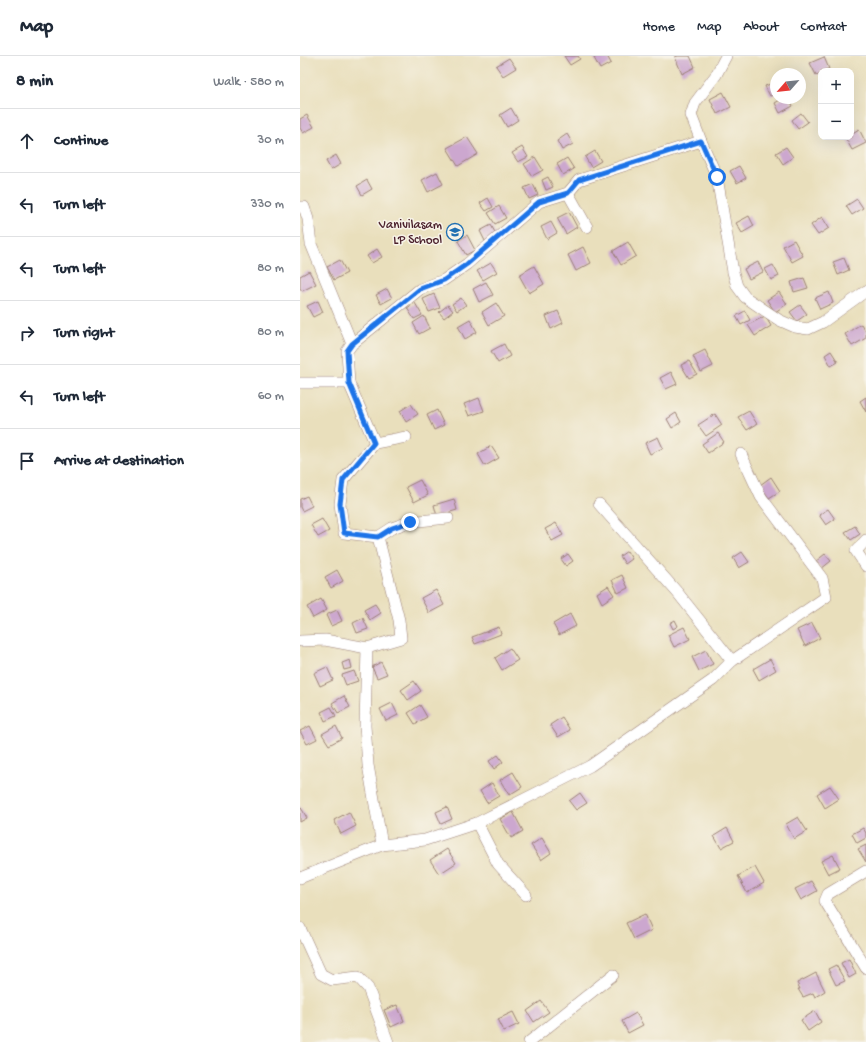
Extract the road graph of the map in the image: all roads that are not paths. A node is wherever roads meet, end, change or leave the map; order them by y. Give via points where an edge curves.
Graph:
1 (726, 56) edge
2 (701, 141) junction
3 (568, 193) junction
4 (300, 207) edge
5 (587, 227) dead end
6 (866, 291) edge
7 (352, 344) junction
8 (300, 383) edge
9 (349, 383) junction
10 (406, 437) dead end
11 (374, 443) junction
12 (741, 454) dead end
13 (599, 504) dead end
14 (448, 518) dead end
15 (378, 537) junction
16 (866, 540) edge
17 (866, 566) edge
18 (300, 641) edge
19 (367, 648) junction
20 (732, 661) junction
21 (477, 823) junction
22 (382, 845) junction
23 (866, 871) edge
24 (300, 878) edge
25 (526, 895) dead end
26 (300, 928) edge
27 (866, 968) edge
28 (613, 974) dead end
29 (388, 1042) edge
30 (529, 1042) edge

1 - 2 street via 716,75 695,103 691,115
2 - 3 street via 579,180
2 - 6 street via 717,177 733,272 737,286 745,297 779,320 808,329 823,322
3 - 5 street
3 - 7 street via 539,202 467,264 444,280 420,289
4 - 7 street via 304,207 308,219 310,244
7 - 9 street via 347,351
8 - 9 street
9 - 11 street
10 - 11 street
11 - 15 street via 343,480 340,504 344,533
12 - 20 street via 761,497 822,578 826,598
13 - 20 street via 677,592
14 - 15 street via 410,522 392,528
15 - 19 street via 399,620 401,638
16 - 17 street via 856,551
18 - 19 street via 325,640
19 - 22 street via 365,726 368,765
20 - 21 street via 713,680 590,766
21 - 22 street via 425,840
21 - 25 street via 498,864
22 - 24 street
23 - 27 street via 828,894 825,901
26 - 29 street via 321,974 332,980 358,977 368,988
28 - 30 street

